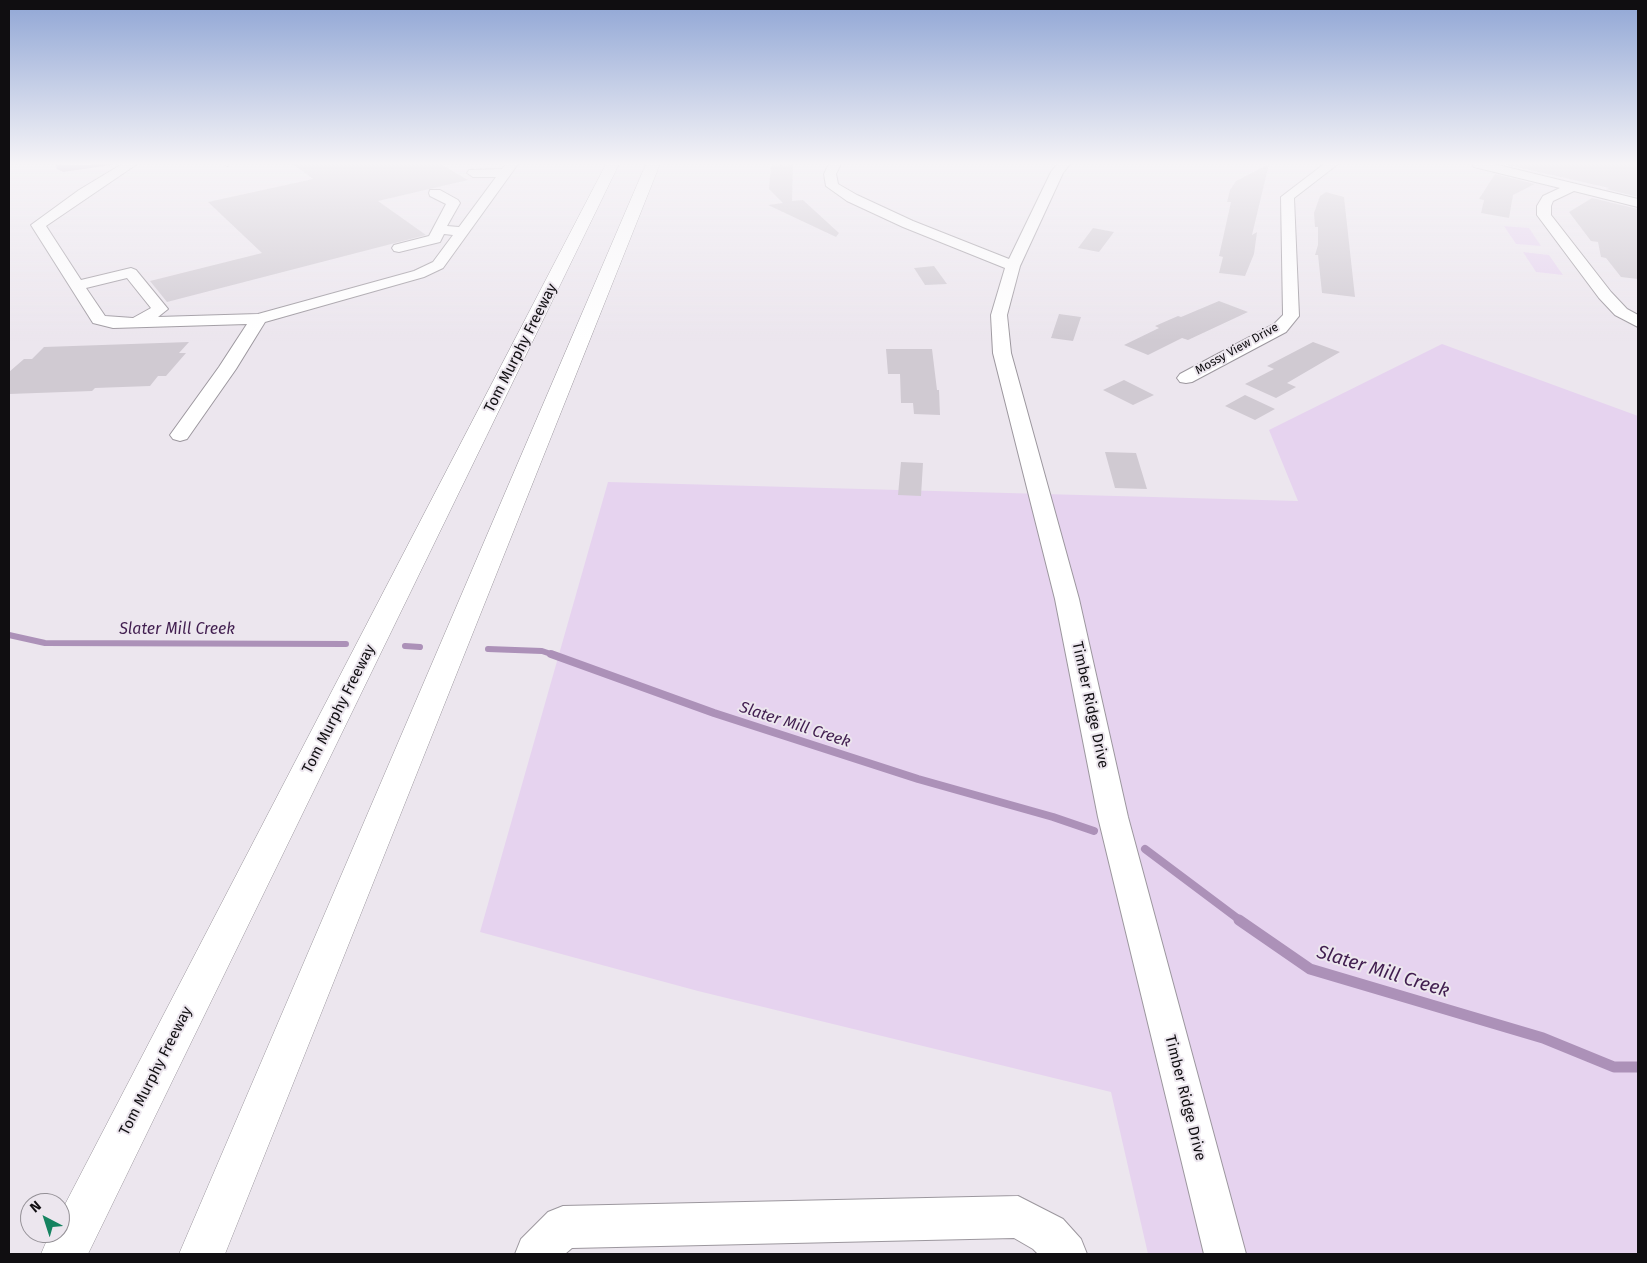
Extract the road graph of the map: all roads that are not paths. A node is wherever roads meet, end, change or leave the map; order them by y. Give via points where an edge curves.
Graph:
1 (41, 223) edge
2 (442, 223) edge
3 (469, 223) edge
4 (583, 223) edge
5 (630, 223) edge
6 (906, 223) edge
7 (1034, 223) edge
8 (1288, 223) edge
9 (1550, 223) edge
10 (439, 229) junction
11 (462, 232) junction
12 (399, 248) dead end
13 (1013, 266) junction
14 (77, 286) junction
15 (259, 319) junction
16 (1638, 322) edge
17 (135, 323) junction
18 (1186, 378) dead end
19 (180, 435) dead end
20 (64, 1254) edge
21 (202, 1254) edge
22 (536, 1254) edge
23 (1066, 1254) edge
24 (1225, 1254) edge

1 - 14 street via 38,225
2 - 10 street
3 - 11 street
4 - 20 highway, Tom Murphy Freeway
5 - 21 highway
6 - 13 street
7 - 13 street, Timber Ridge Drive
8 - 18 street, Mossy View Drive via 1291,316 1280,328
9 - 16 street via 1605,295 1621,312
10 - 11 street
10 - 12 street via 435,239
11 - 15 street via 438,266
13 - 24 street, Timber Ridge Drive via 999,315 1002,353 1067,599 1113,817
14 - 17 street via 100,320
14 - 17 street via 131,273 160,310
15 - 17 street
15 - 19 street
22 - 23 street via 563,1227 1018,1216 1048,1234

